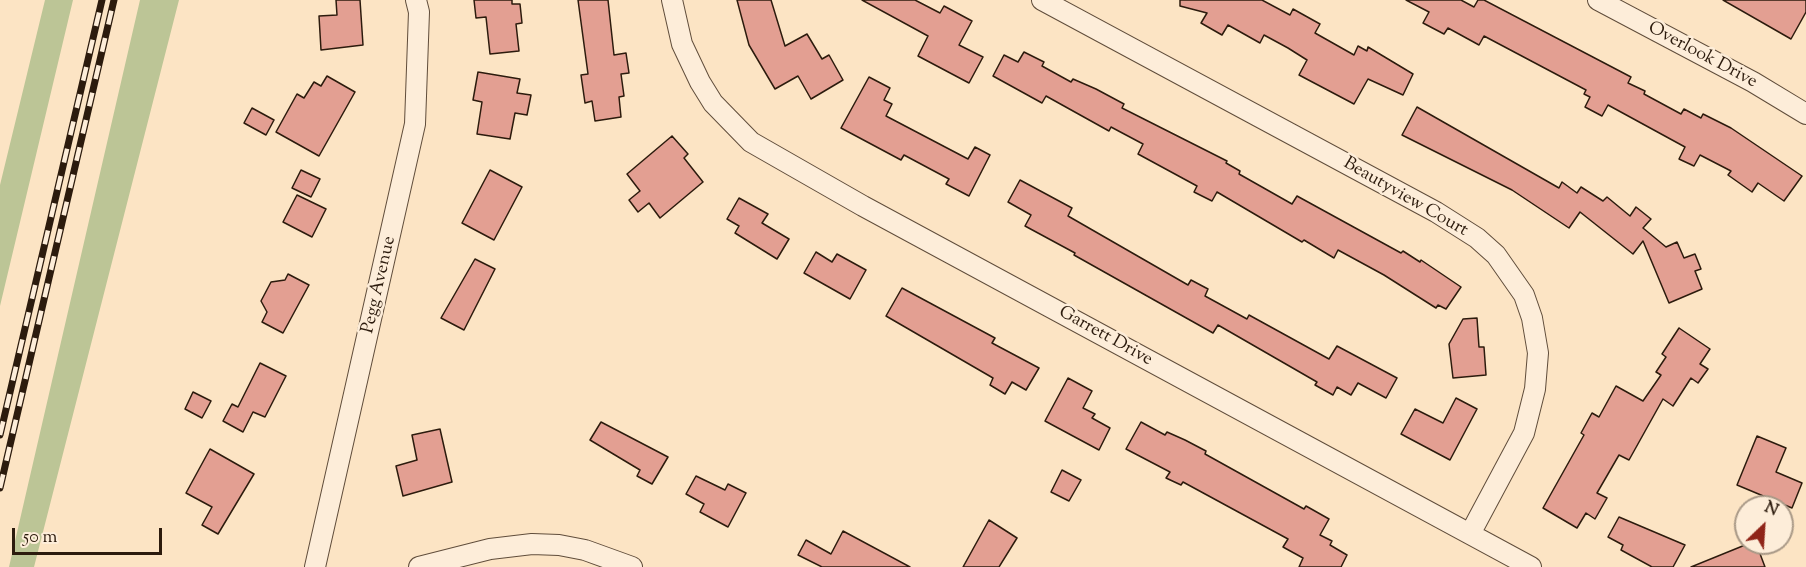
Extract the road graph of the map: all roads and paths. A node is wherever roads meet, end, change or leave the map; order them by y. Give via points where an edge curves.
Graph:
1 (416, 0) edge
2 (672, 0) edge
3 (1042, 0) edge
4 (1598, 0) edge
5 (1806, 114) edge
6 (1470, 534) junction
7 (315, 567) edge
8 (419, 567) edge
9 (632, 567) edge
10 (1532, 567) edge

1 - 7 street, Pegg Avenue via 419,12 415,124
2 - 6 street, Garrett Drive via 682,44 712,103 732,125 775,157
3 - 6 street, Beautyview Court via 1436,212 1496,255 1524,295 1532,318 1538,352 1535,389 1524,433
4 - 5 street, Overlook Drive
6 - 10 street, Garrett Drive
8 - 9 street via 490,549 532,544 585,550

